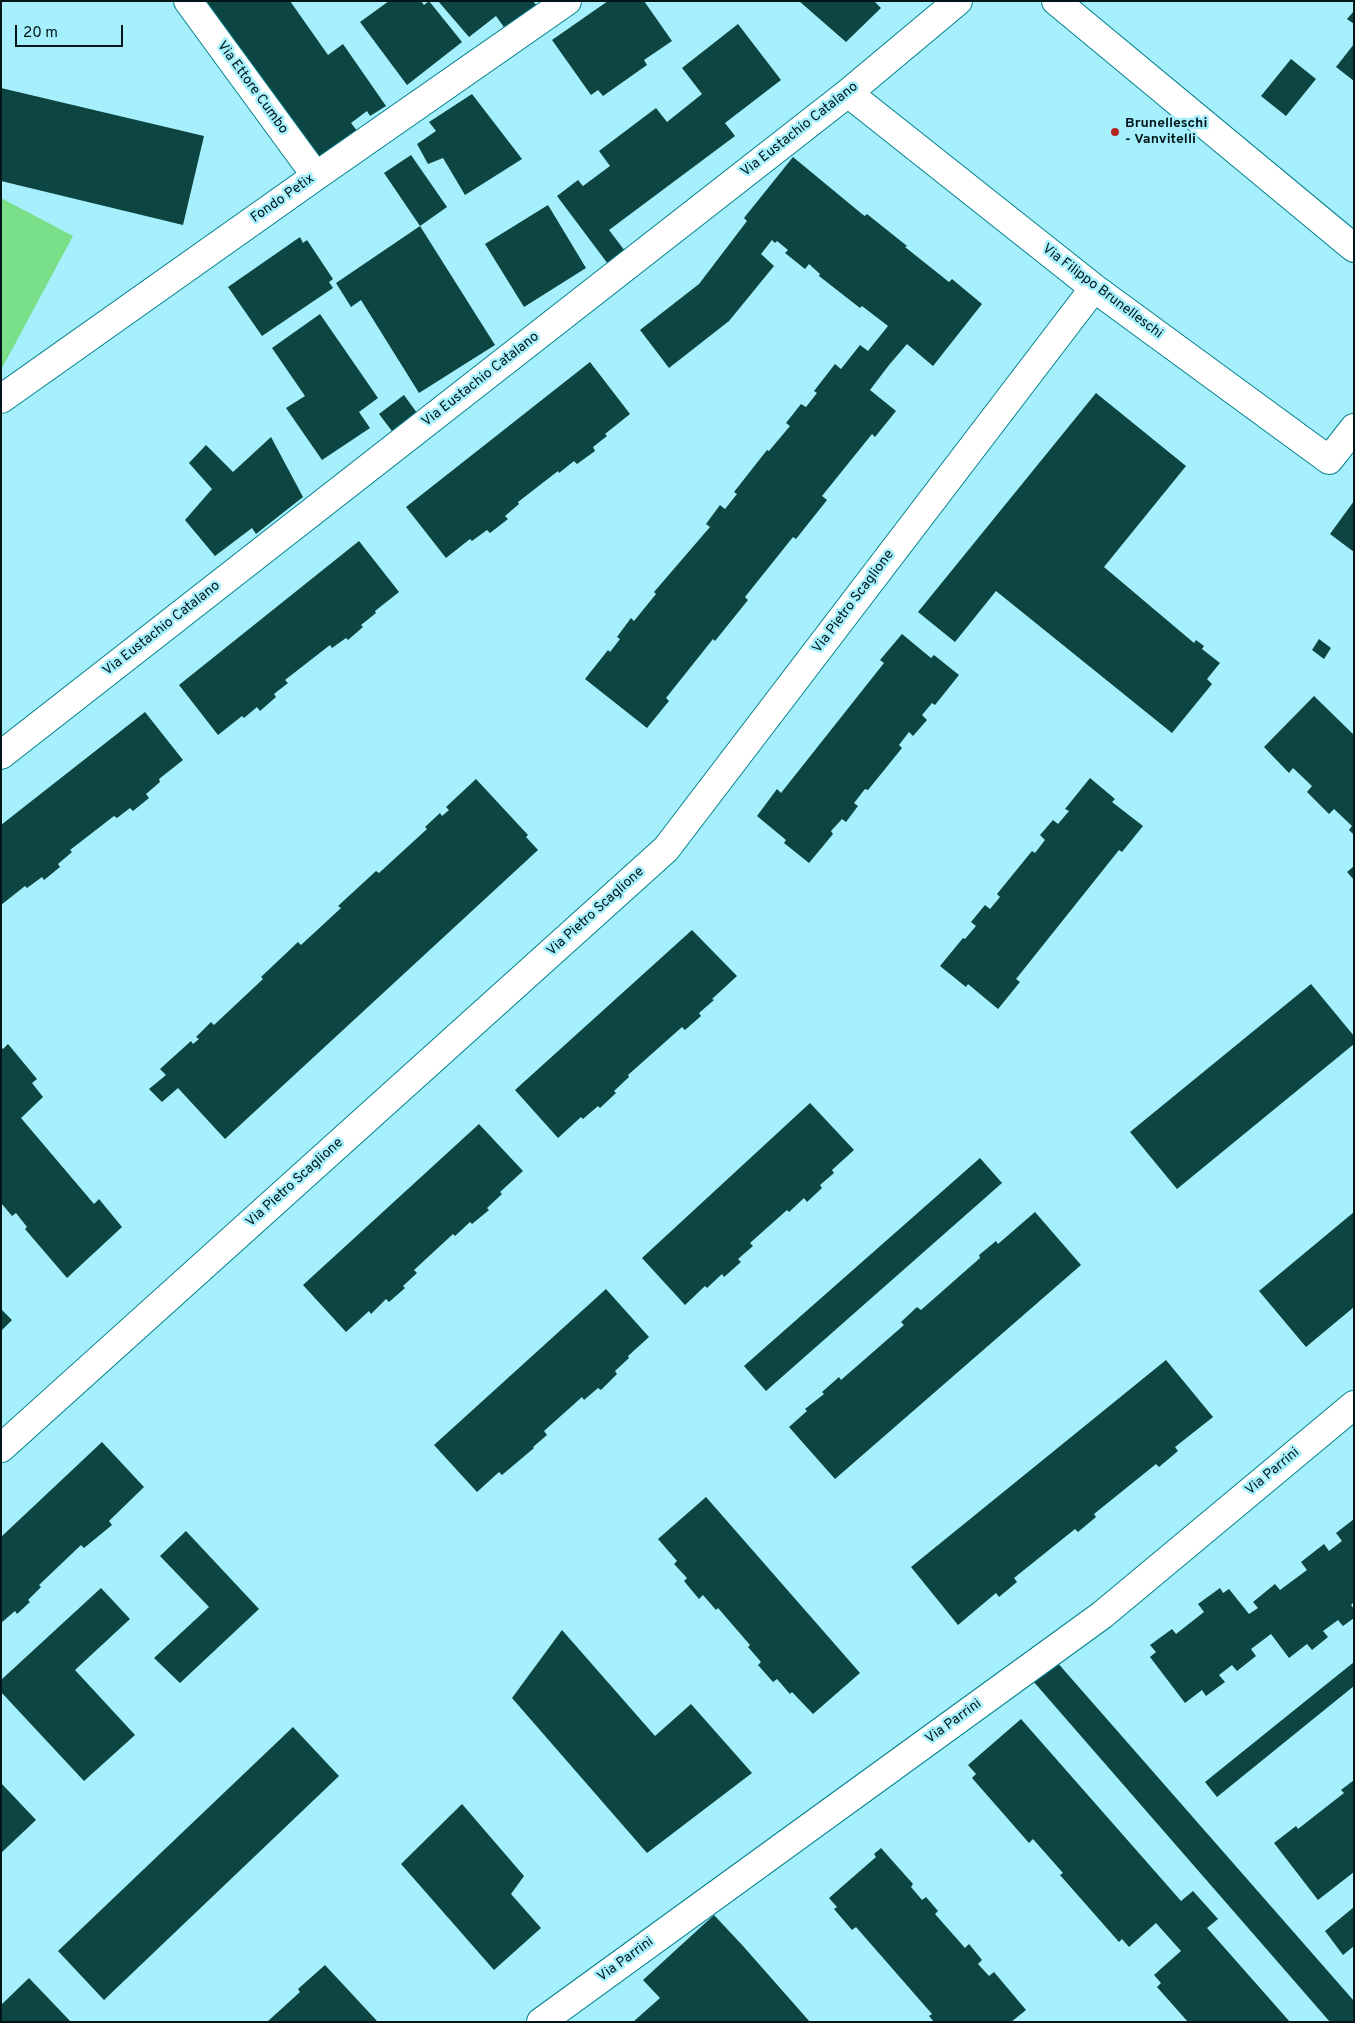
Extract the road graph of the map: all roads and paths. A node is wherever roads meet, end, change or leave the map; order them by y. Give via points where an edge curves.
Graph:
1 (188, 1) edge
2 (567, 1) edge
3 (958, 1) edge
4 (1056, 1) edge
5 (848, 93) junction
6 (316, 176) junction
7 (1354, 248) edge
8 (1094, 288) junction
9 (1, 399) edge
10 (1354, 428) edge
11 (1, 755) edge
12 (1354, 1405) edge
13 (1, 1448) edge
14 (541, 2022) edge

1 - 6 street, Via Ettore Cumbo
2 - 6 street, Fondo Petix
3 - 5 street, Via Eustachio Catalano
4 - 7 street
5 - 8 street, Via Filippo Brunelleschi
5 - 11 street, Via Eustachio Catalano
6 - 9 street, Fondo Petix
8 - 10 street, Via Filippo Brunelleschi via 1329,460
8 - 13 street, Via Pietro Scaglione via 666,849
12 - 14 street, Via Parrini via 1102,1615

